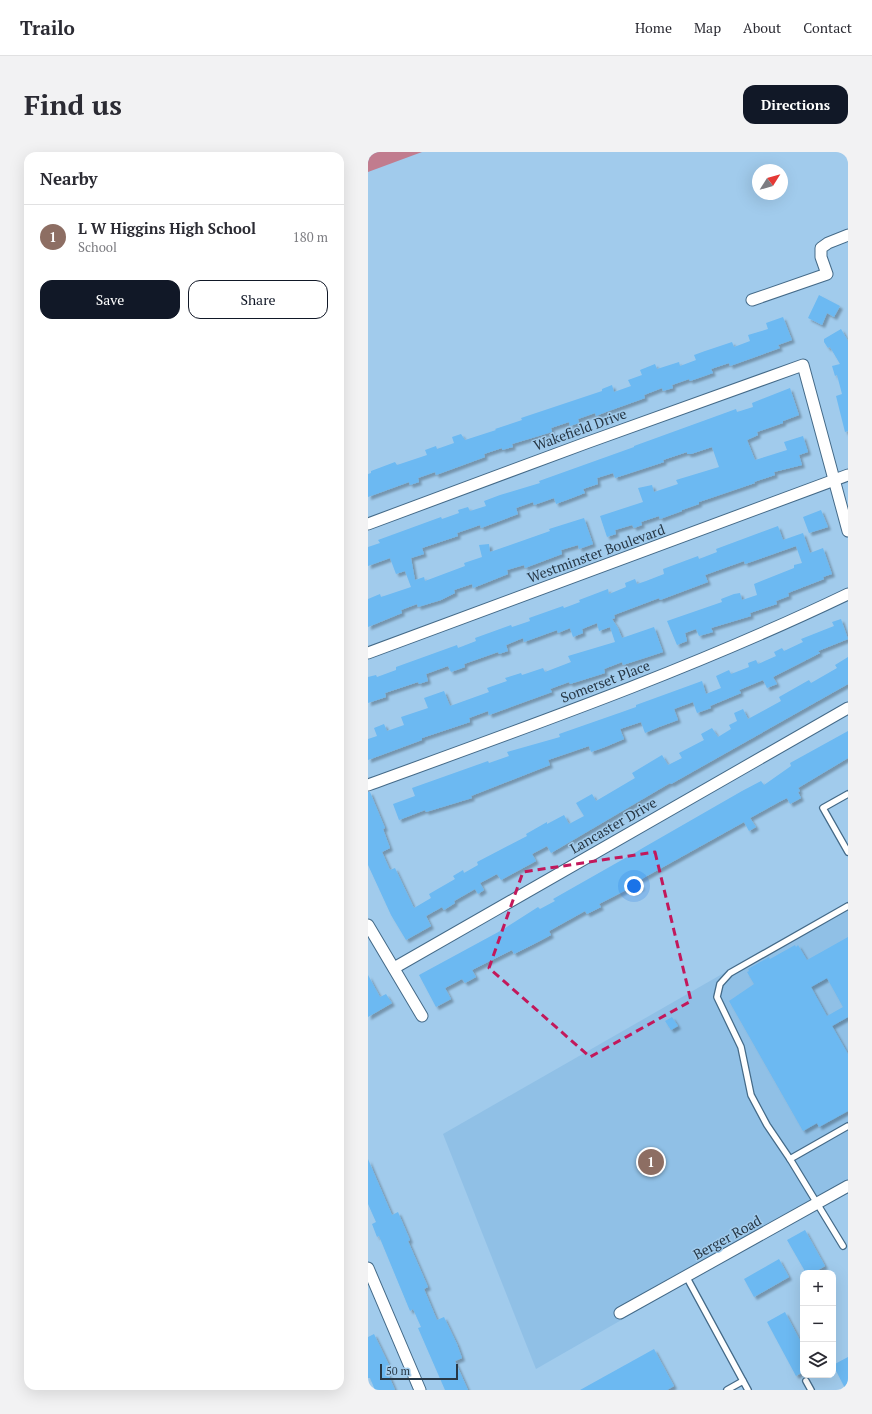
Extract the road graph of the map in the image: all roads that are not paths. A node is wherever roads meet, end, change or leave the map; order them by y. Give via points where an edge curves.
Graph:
1 (848, 235) edge
2 (752, 300) dead end
3 (848, 475) edge
4 (848, 480) edge
5 (835, 482) junction
6 (368, 524) edge
7 (848, 531) edge
8 (848, 594) edge
9 (368, 653) edge
10 (848, 708) edge
11 (368, 785) edge
12 (848, 794) edge
13 (848, 852) edge
14 (848, 906) edge
15 (368, 924) edge
16 (394, 968) junction
17 (422, 1016) dead end
18 (848, 1126) edge
19 (790, 1159) junction
20 (848, 1186) edge
21 (817, 1204) junction
22 (843, 1246) dead end
23 (368, 1268) edge
24 (686, 1276) junction
25 (620, 1313) dead end
26 (743, 1381) junction
27 (806, 1381) dead end
28 (420, 1390) edge
29 (727, 1390) edge
30 (748, 1390) edge
31 (811, 1390) edge

1 - 2 street via 821,248 821,257 827,274
3 - 5 street, Westminster Boulevard
4 - 5 street, Westminster Boulevard
5 - 6 street, Wakefield Drive via 803,365
5 - 7 street
5 - 9 street, Westminster Boulevard
8 - 11 street, Somerset Place via 779,627 624,691
10 - 16 street, Lancaster Drive
12 - 13 lane via 823,808
14 - 19 lane via 730,973 720,984 718,997 741,1047 751,1095
15 - 16 street
16 - 17 street
18 - 19 lane
19 - 21 lane
20 - 21 street, Berger Road
21 - 22 lane
21 - 24 street, Berger Road
23 - 28 street
24 - 25 street, Berger Road
24 - 26 lane
26 - 29 lane
26 - 30 lane
27 - 31 lane

